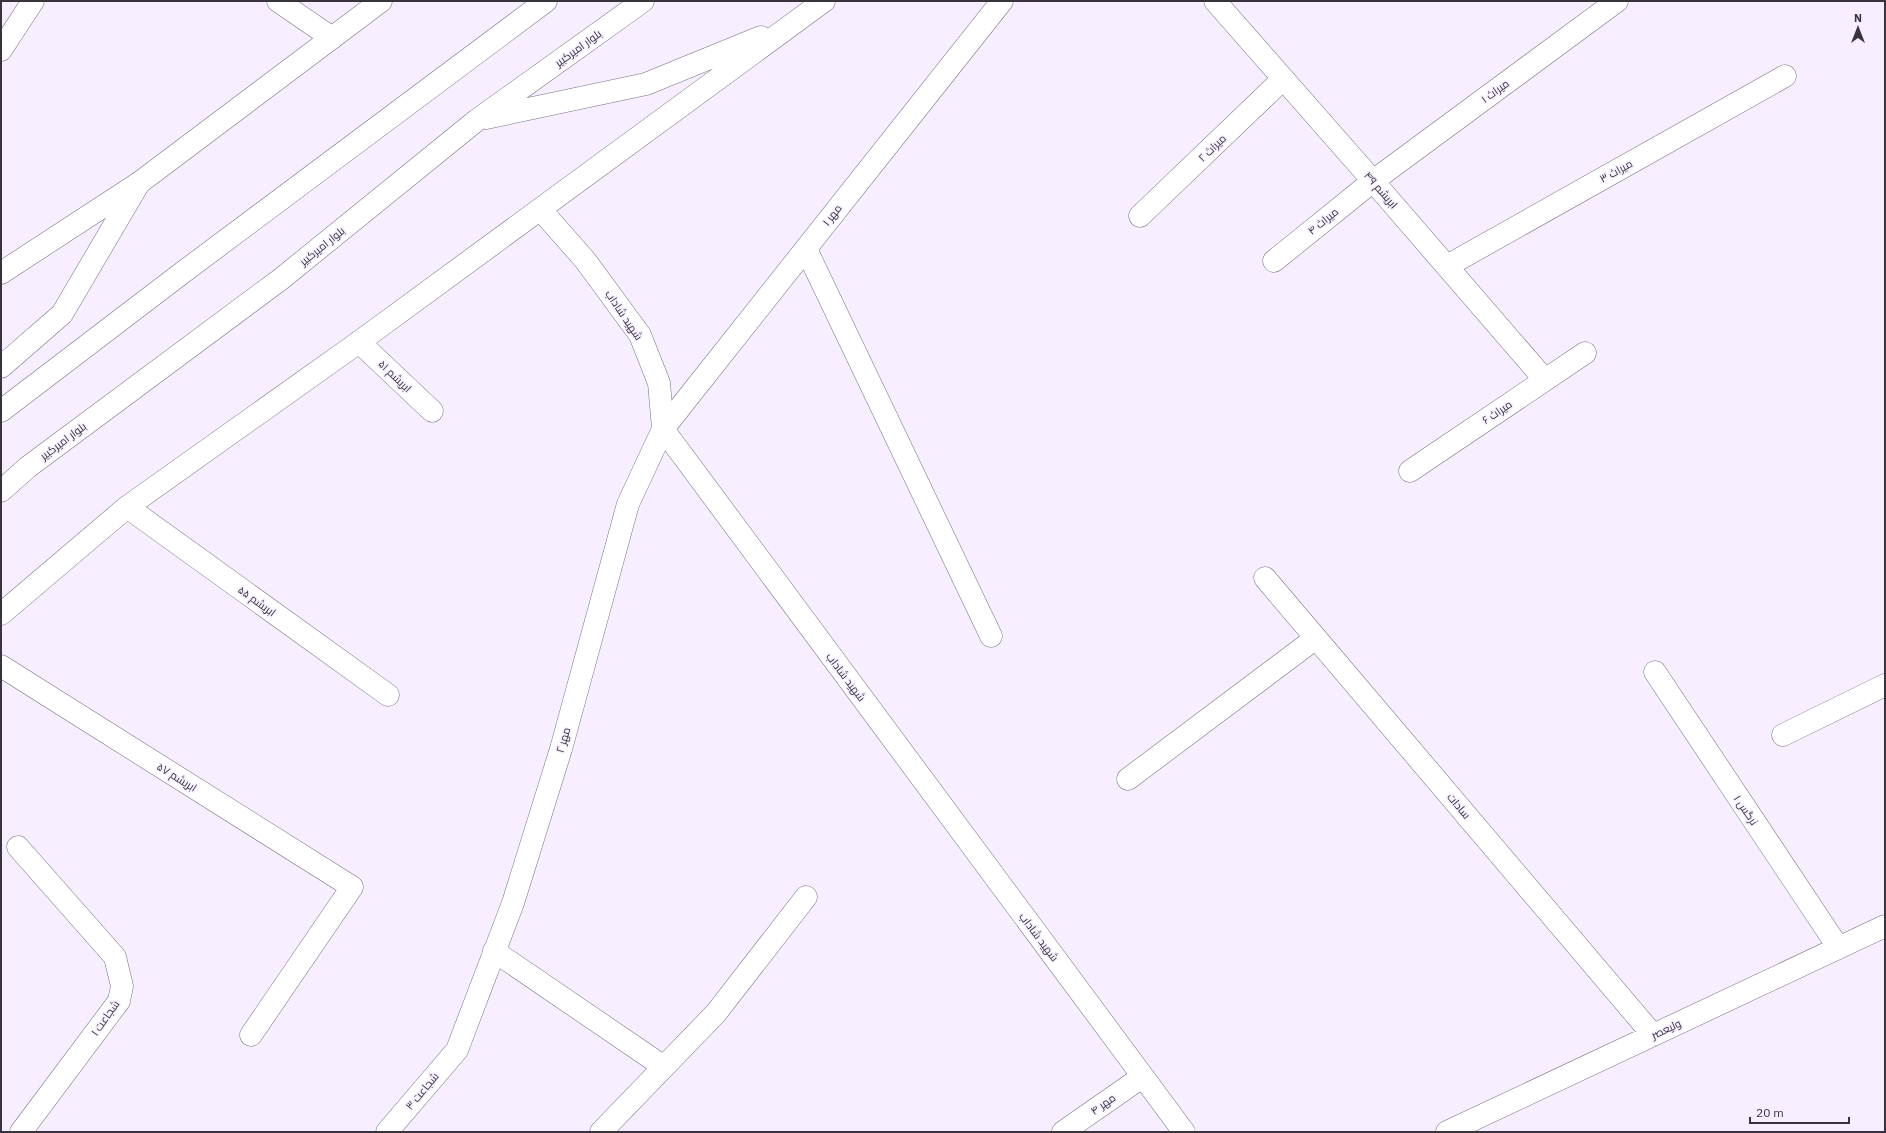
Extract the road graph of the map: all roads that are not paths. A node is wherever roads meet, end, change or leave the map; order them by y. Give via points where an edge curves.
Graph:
1 (33, 1) edge
2 (278, 1) edge
3 (380, 1) edge
4 (546, 1) edge
5 (643, 1) edge
6 (824, 1) edge
7 (1002, 1) edge
8 (1215, 1) edge
9 (1617, 1) edge
10 (792, 25) junction
11 (332, 38) junction
12 (1, 50) edge
13 (1785, 76) dead end
14 (1283, 79) junction
15 (478, 120) junction
16 (1373, 181) junction
17 (139, 183) junction
18 (540, 209) junction
19 (1140, 216) dead end
20 (806, 248) junction
21 (1274, 261) dead end
22 (1447, 266) junction
23 (1, 273) edge
24 (359, 342) junction
25 (1585, 353) dead end
26 (1, 367) edge
27 (1545, 380) junction
28 (1, 411) edge
29 (432, 411) dead end
30 (663, 429) junction
31 (1410, 471) dead end
32 (1, 491) edge
33 (127, 507) junction
34 (1265, 578) dead end
35 (1, 614) edge
36 (991, 636) dead end
37 (1316, 638) junction
38 (1, 666) edge
39 (1655, 672) dead end
40 (1885, 685) edge
41 (388, 695) dead end
42 (1782, 735) dead end
43 (1128, 780) dead end
44 (18, 847) dead end
45 (806, 897) dead end
46 (1885, 926) edge
47 (1838, 947) junction
48 (494, 951) junction
49 (251, 1035) dead end
50 (1653, 1035) junction
51 (457, 1050) joint
52 (664, 1067) junction
53 (1142, 1077) junction
54 (21, 1132) edge
55 (386, 1132) edge
56 (601, 1132) edge
57 (1063, 1132) edge
58 (1184, 1132) edge
59 (1447, 1132) edge

1 - 12 street
2 - 11 street
3 - 11 street
4 - 28 street
5 - 15 street, بلوار امیرکبیر
6 - 10 street
7 - 20 street, مهر ۱
8 - 14 street, ابریشم ۴۹
9 - 16 street, میراث ۱
10 - 15 street via 646,84
10 - 18 street
11 - 17 street
13 - 22 street, میراث ۳
14 - 16 street, ابریشم ۴۹
14 - 19 street, میراث ۲
15 - 32 street, بلوار امیرکبیر via 281,279 28,467
16 - 21 street, میراث ۴
16 - 22 street, ابریشم ۴۹
17 - 23 street
17 - 26 street via 62,314
18 - 24 street
18 - 30 street, شهید شاداب via 585,260 640,335 660,383
20 - 30 street, مهر ۱
20 - 36 street
22 - 27 street, ابریشم ۴۹
24 - 29 street, ابریشم ۵۱
24 - 33 street
25 - 27 street, میراث ۶
27 - 31 street, میراث ۶
30 - 48 street, مهر ۲ via 628,504 561,749 513,903
30 - 53 street, شهید شاداب
33 - 35 street
33 - 41 street, ابریشم ۵۵
34 - 37 street, سادات
37 - 43 street
37 - 50 street, سادات
38 - 49 street, ابریشم ۵۷ via 352,887
39 - 47 street, نرگس ۱
40 - 42 street
44 - 54 street, شجاعت ۱ via 115,957 122,986 120,1001
45 - 52 street via 716,1013
46 - 47 street, ولیعصر
47 - 50 street, ولیعصر
48 - 51 street, مهر ۲
48 - 52 street
50 - 59 street, ولیعصر
51 - 55 street, شجاعت ۳
52 - 56 street
53 - 57 street, مهر ۴
53 - 58 street, شهید شاداب

